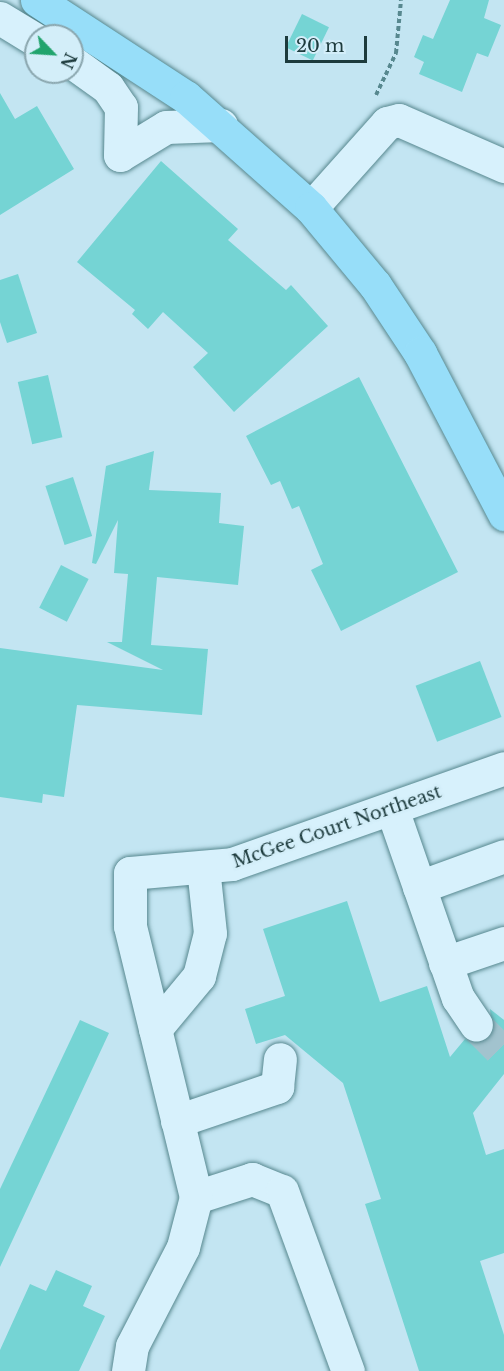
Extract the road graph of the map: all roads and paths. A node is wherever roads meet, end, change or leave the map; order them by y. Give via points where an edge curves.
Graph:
1 (37, 0) edge
2 (401, 0) edge
3 (0, 18) edge
4 (24, 33) edge
5 (84, 71) edge
6 (387, 123) junction
7 (221, 124) junction
8 (502, 160) edge
9 (311, 208) junction
10 (504, 514) edge
11 (504, 768) edge
12 (392, 809) junction
13 (504, 856) edge
14 (203, 868) junction
15 (419, 887) junction
16 (504, 944) edge
17 (446, 963) junction
18 (476, 1025) tunnel mouth
19 (155, 1029) junction
20 (280, 1059) dead end
21 (177, 1121) junction
22 (196, 1197) junction
23 (128, 1371) edge
24 (348, 1371) edge

1 - 7 main road
2 - 6 path via 396,53 375,93
3 - 4 street
5 - 7 street via 108,88 121,107 120,155 166,128
6 - 8 street via 410,123
6 - 9 street
7 - 9 main road
9 - 10 main road via 375,285 420,353
11 - 12 street, McGee Court Northeast
12 - 14 street, McGee Court Northeast via 286,848
12 - 15 street
13 - 15 street
14 - 19 street via 210,933 199,976
14 - 19 street, McGee Court Northeast via 130,873 130,926
15 - 17 street
16 - 17 street
17 - 18 street via 458,998
19 - 21 street
20 - 21 street via 277,1087
21 - 22 street
22 - 23 street via 183,1247 132,1346
22 - 24 street via 252,1179 282,1191

